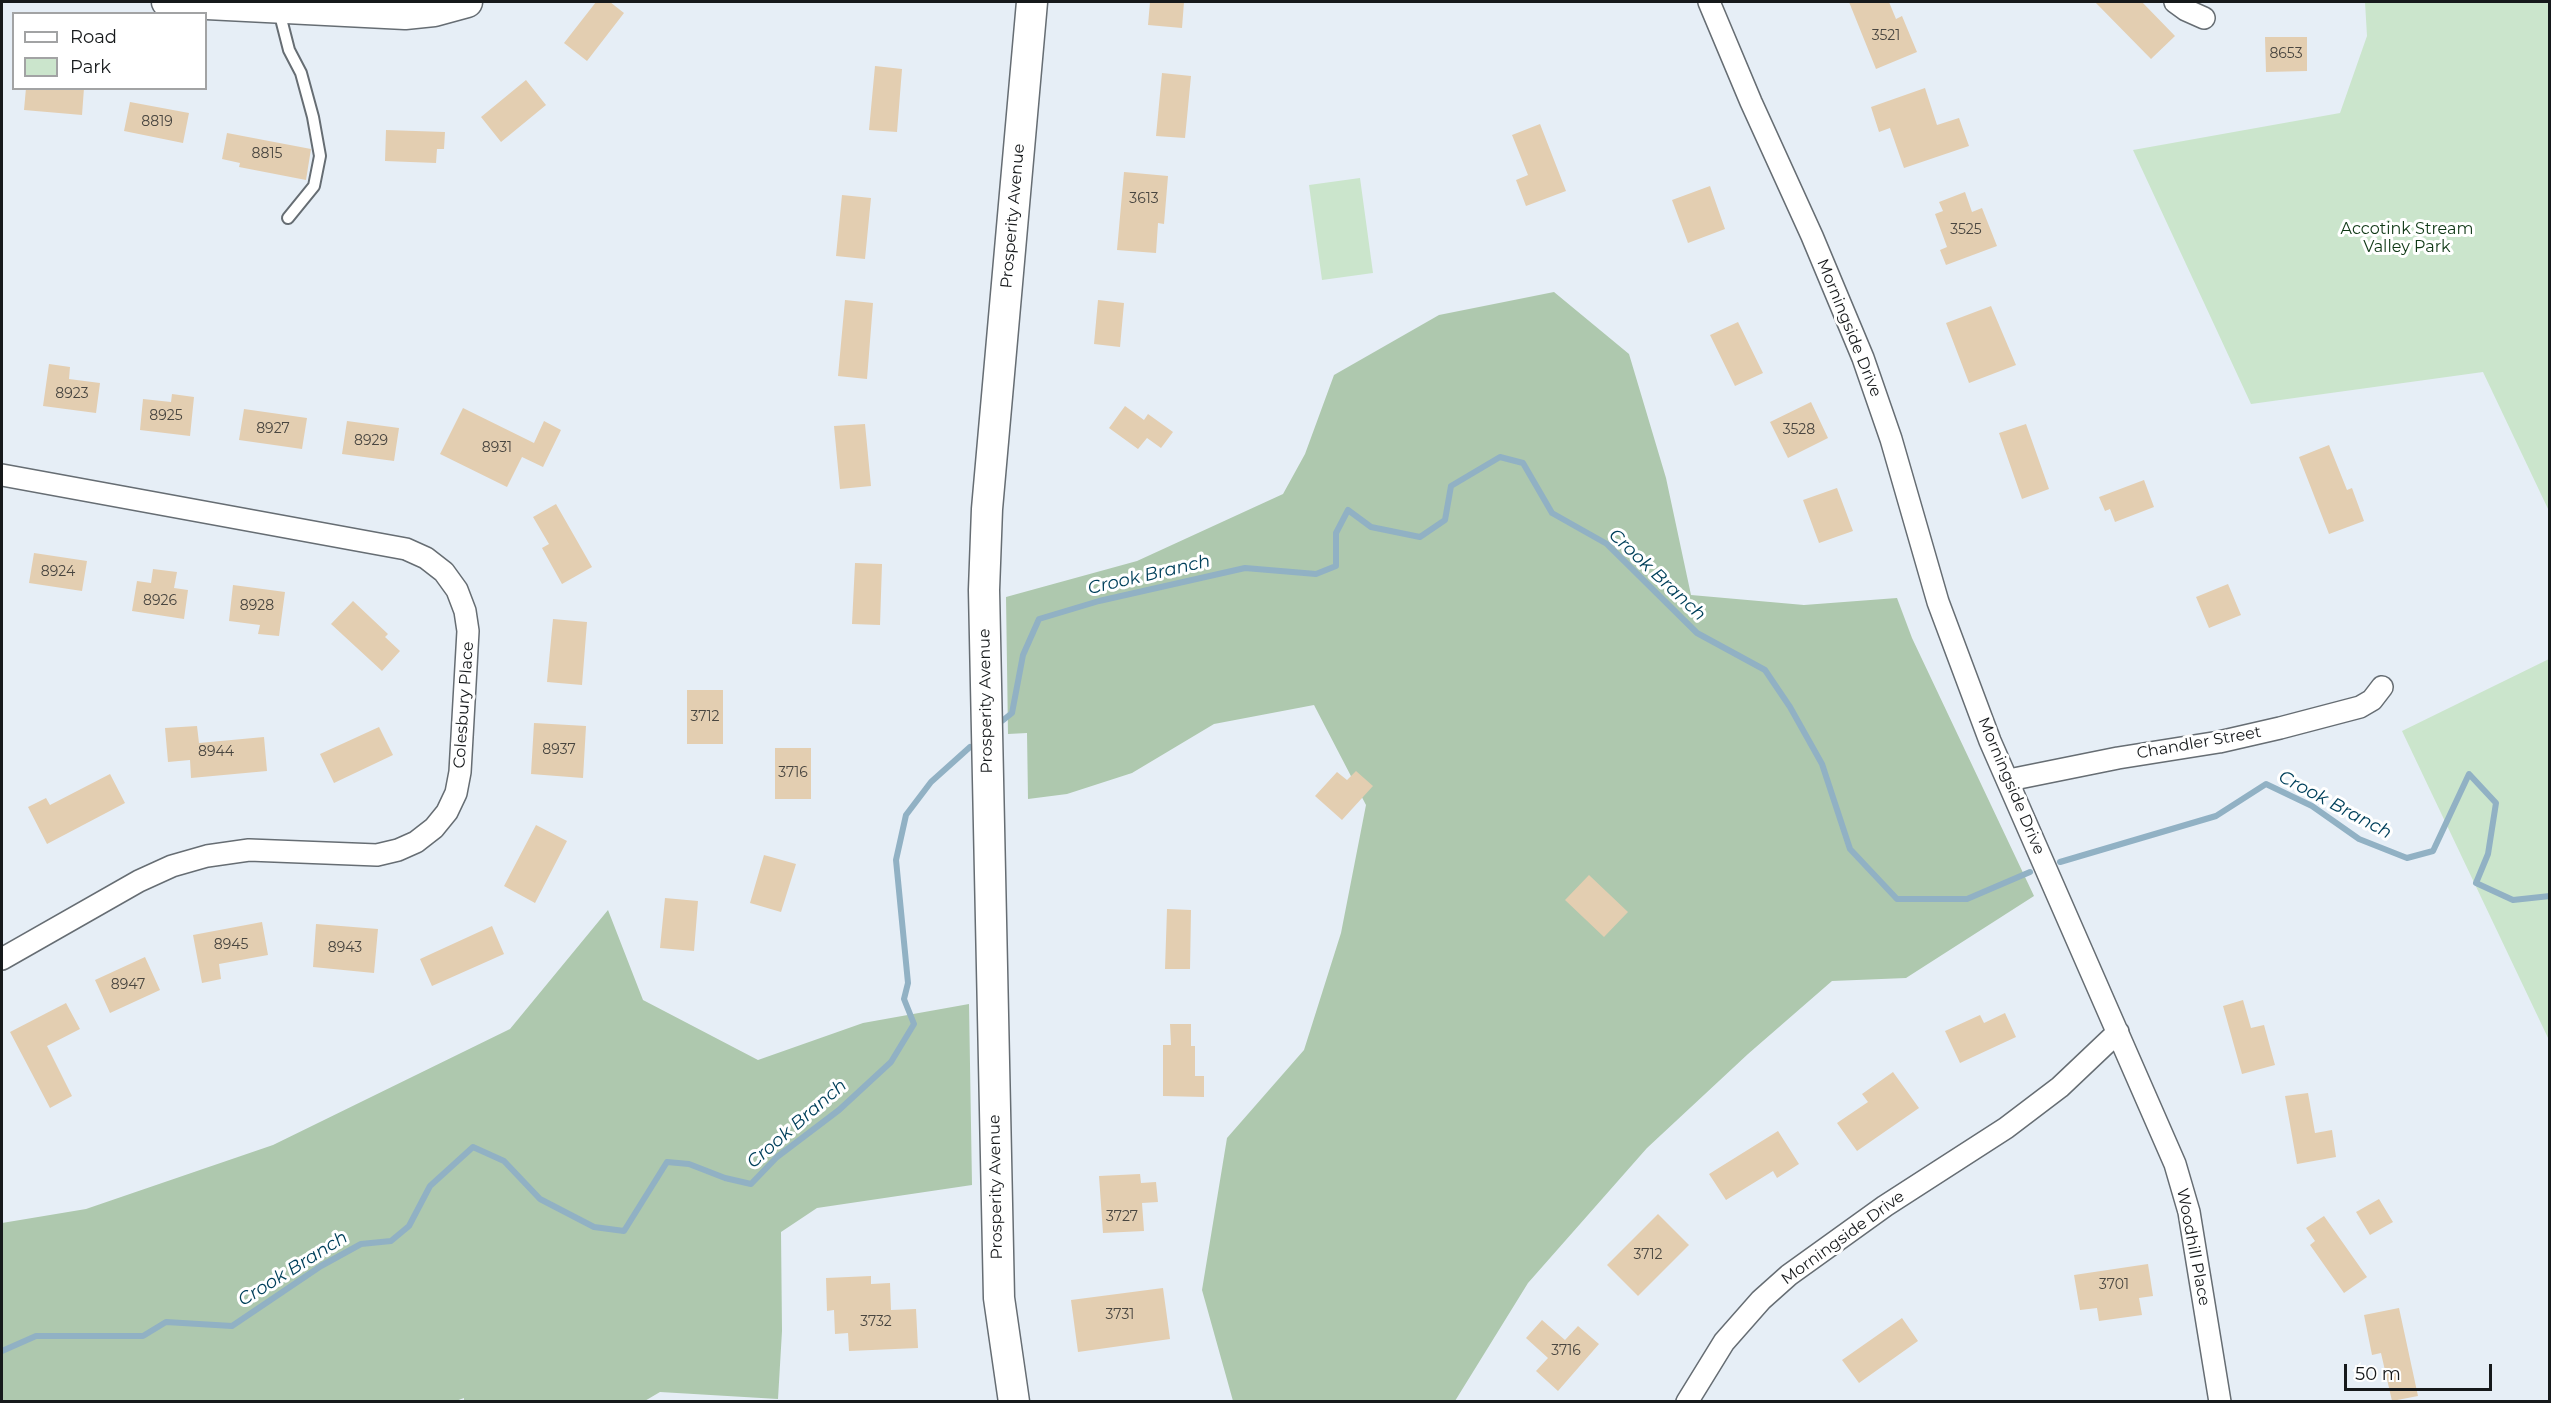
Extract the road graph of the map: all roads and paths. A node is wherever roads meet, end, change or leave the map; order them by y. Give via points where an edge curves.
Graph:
1 (167, 2) edge
2 (467, 2) edge
3 (1032, 2) edge
4 (1709, 2) edge
5 (2175, 2) edge
6 (278, 8) junction
7 (2205, 18) dead end
8 (288, 218) dead end
9 (2, 475) edge
10 (2382, 687) dead end
11 (2009, 780) junction
12 (2, 958) edge
13 (2118, 1032) junction
14 (1014, 1401) edge
15 (1686, 1401) edge
16 (2220, 1401) edge

1 - 6 main road
2 - 6 main road via 405,14
3 - 14 main road, Prosperity Avenue via 988,498 984,590 998,1287
4 - 11 street, Morningside Drive via 1863,358 1892,439 1938,602 1990,741
5 - 7 street
6 - 8 lane via 289,50 301,73 320,156 314,186
9 - 12 street, Colesbury Place via 406,549 444,572 457,590 468,631 456,793 447,812 417,842 377,855 249,850 207,856 139,881
10 - 11 street, Chandler Street via 2360,707 2280,728
11 - 13 street, Morningside Drive
13 - 15 street, Morningside Drive via 2060,1087 2006,1128 1885,1206 1789,1275 1724,1342
13 - 16 street, Woodhill Place via 2175,1164 2189,1212

